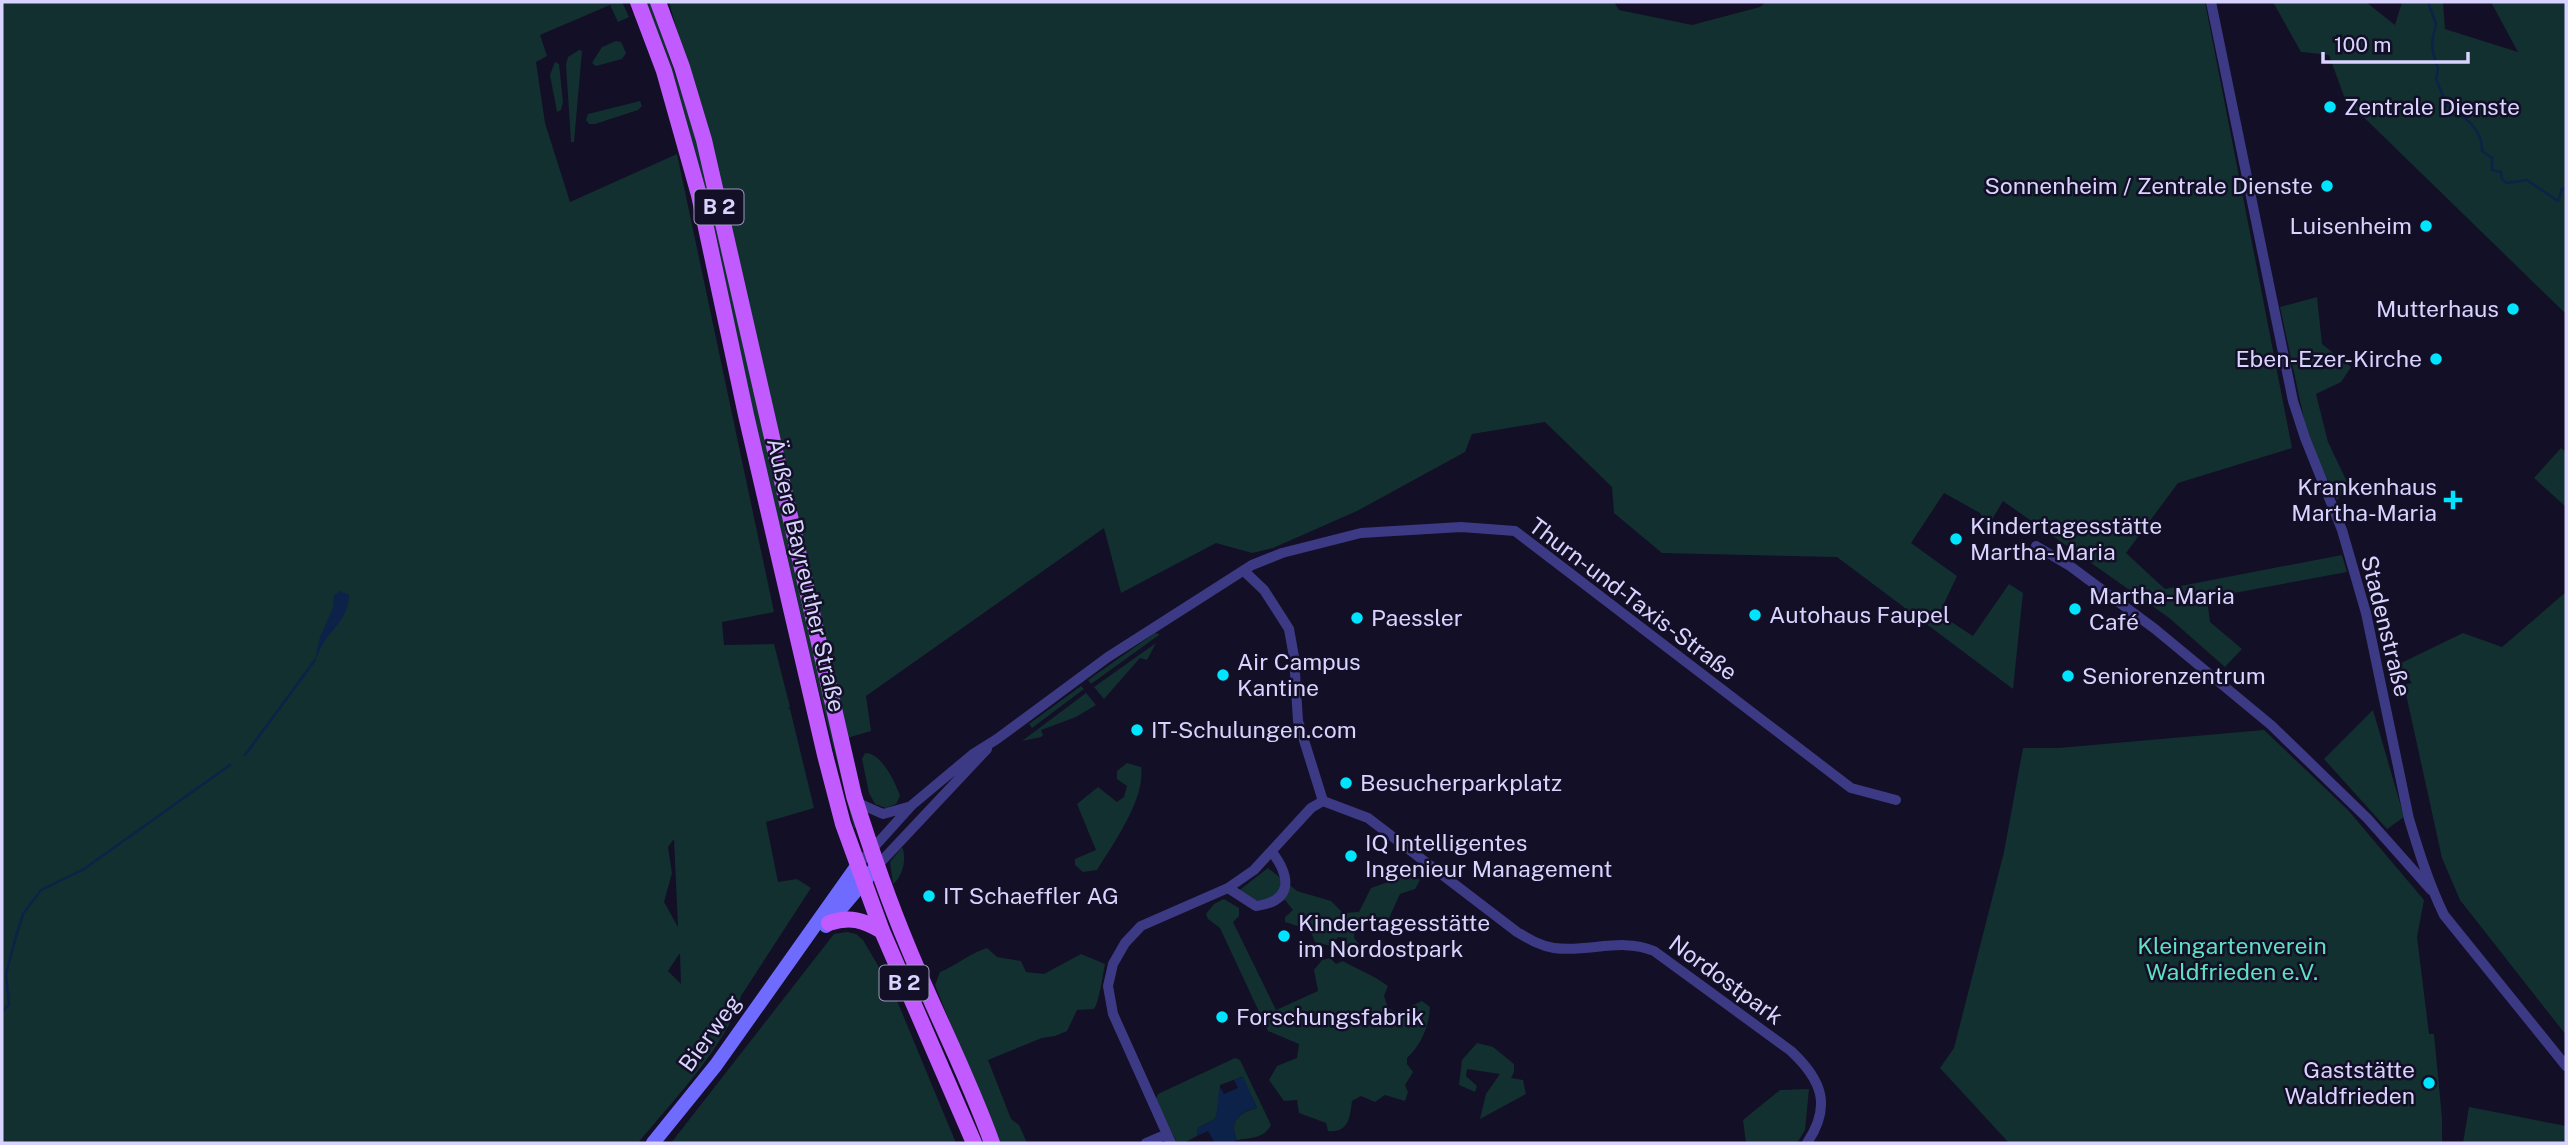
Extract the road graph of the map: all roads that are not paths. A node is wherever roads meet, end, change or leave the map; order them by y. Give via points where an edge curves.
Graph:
1 (638, 2) edge
2 (658, 2) edge
3 (2211, 2) edge
4 (2036, 547) dead end
5 (1245, 572) junction
6 (997, 739) junction
7 (1896, 800) dead end
8 (1323, 801) junction
9 (856, 802) junction
10 (912, 805) junction
11 (871, 849) junction
12 (1272, 852) junction
13 (877, 866) junction
14 (859, 873) junction
15 (1228, 888) junction
16 (2433, 893) junction
17 (828, 923) junction
18 (882, 932) junction
19 (801, 948) junction
20 (2566, 1066) edge
21 (1169, 1138) edge
22 (653, 1143) edge
23 (974, 1143) edge
24 (992, 1143) edge
25 (1146, 1143) edge
26 (1807, 1143) edge

1 - 14 main road, Äußere Bayreuther Straße / B 2 via 687,148 816,719
2 - 9 main road, Äußere Bayreuther Straße / B 2 via 704,140
3 - 16 street, Stadenstraße via 2293,401 2342,530 2366,612 2409,819
4 - 16 street, Stadenstraße via 2070,566 2155,629 2271,725 2367,818
5 - 6 street, Thurn-und-Taxis-Straße via 1108,657
5 - 7 street, Thurn-und-Taxis-Straße via 1282,553 1361,533 1461,527 1515,531 1851,788
5 - 8 street via 1264,590 1289,629 1298,721
6 - 10 street, Thurn-und-Taxis-Straße
6 - 13 street, Thurn-und-Taxis-Straße
8 - 12 street via 1311,808
8 - 26 street, Nordostpark via 1368,818 1517,932 1541,945 1633,944 1654,951 1808,1067 1822,1104
9 - 10 street via 883,814
9 - 11 main road, Äußere Bayreuther Straße / B 2
10 - 11 street, Thurn-und-Taxis-Straße
11 - 13 main road, Äußere Bayreuther Straße / B 2
11 - 14 street, Bierweg
12 - 15 street
12 - 15 street via 1283,867 1286,882 1282,895 1271,904 1256,906
13 - 14 main road
13 - 24 main road, Äußere Bayreuther Straße / B 2
14 - 17 main road, Bierweg
14 - 18 main road, Äußere Bayreuther Straße / B 2
14 - 19 main road, Bierweg via 821,914
15 - 21 street via 1141,926 1125,943 1108,986 1113,1014
16 - 20 street, Stadenstraße via 2444,915
17 - 18 main road via 857,919
17 - 19 main road, Bierweg
18 - 23 main road, Äußere Bayreuther Straße / B 2
19 - 22 main road, Bierweg
21 - 25 street

